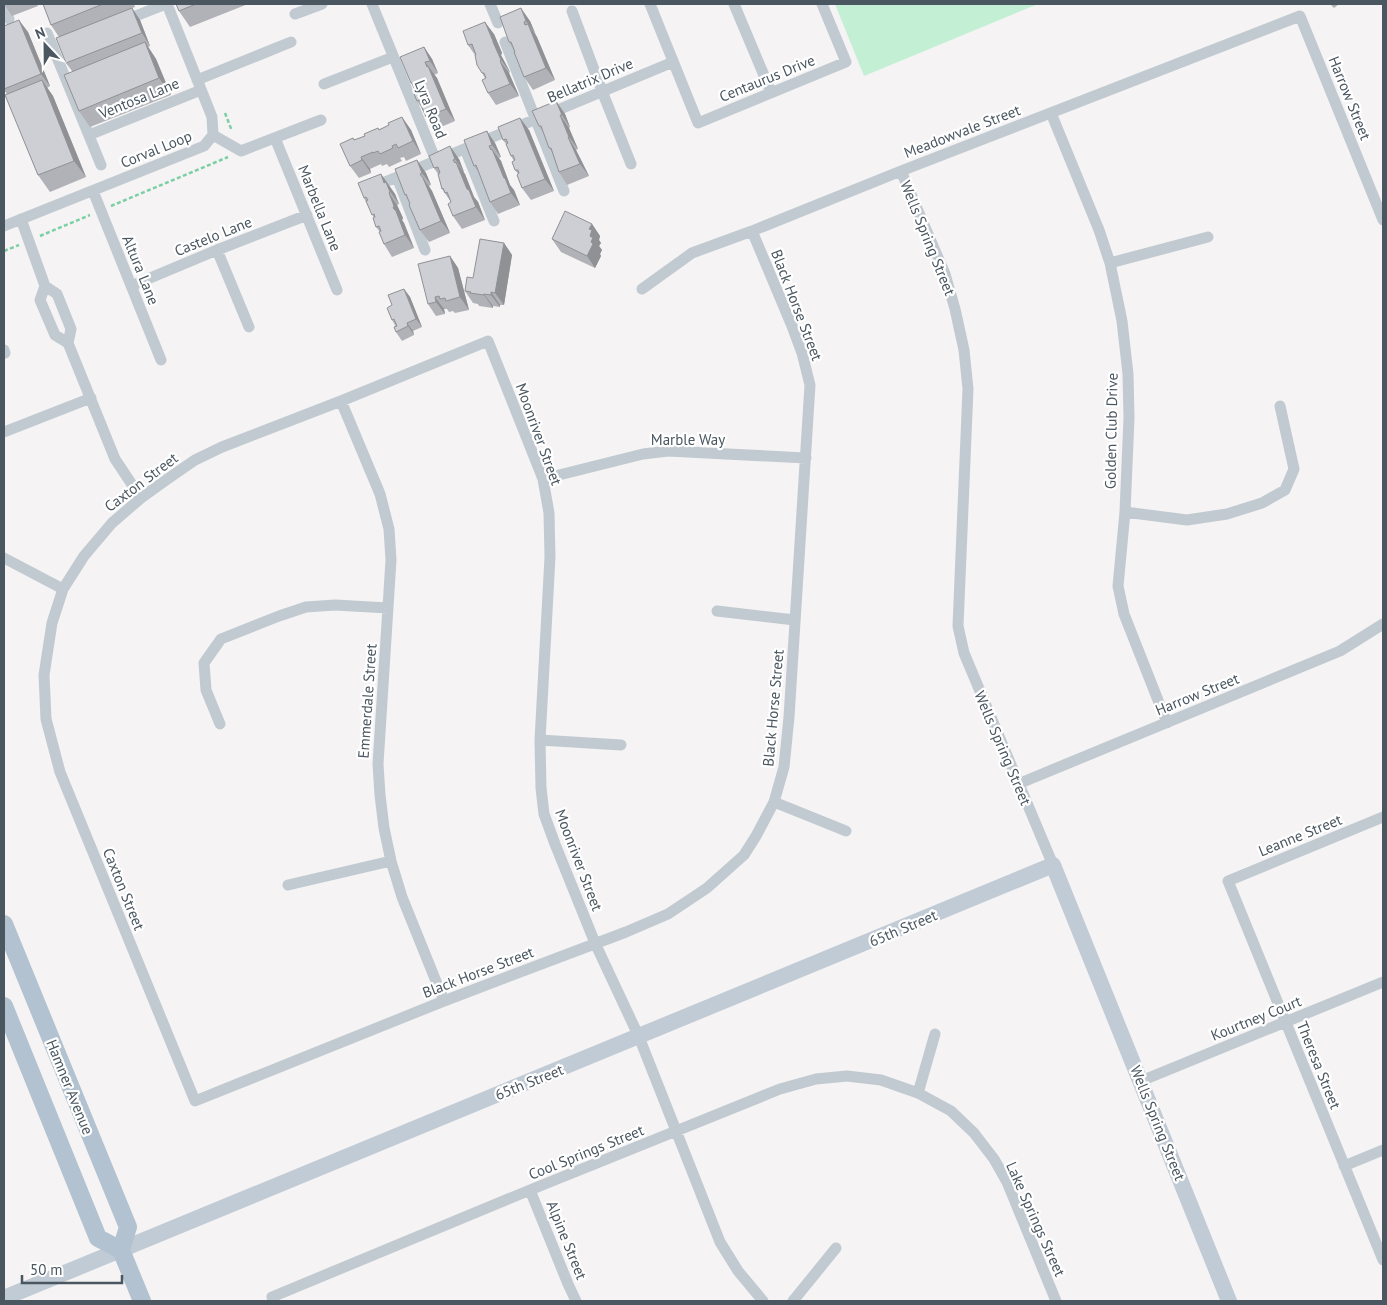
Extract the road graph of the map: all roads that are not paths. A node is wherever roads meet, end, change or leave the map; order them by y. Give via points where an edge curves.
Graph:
1 (166, 4) edge
2 (322, 4) edge
3 (372, 4) edge
4 (490, 4) edge
5 (650, 4) edge
6 (734, 4) edge
7 (822, 4) edge
8 (4, 5) edge
9 (572, 10) dead end
10 (295, 14) dead end
11 (1300, 16) joint
12 (9, 19) dead end
13 (498, 23) edge
14 (114, 25) edge
15 (48, 33) edge
16 (291, 42) dead end
17 (505, 42) edge
18 (394, 57) junction
19 (673, 62) junction
20 (324, 84) dead end
21 (199, 85) junction
22 (602, 91) junction
23 (771, 92) junction
24 (1051, 113) junction
25 (536, 119) junction
26 (321, 120) dead end
27 (89, 135) junction
28 (213, 135) junction
29 (275, 138) junction
30 (465, 149) junction
31 (436, 161) junction
32 (632, 164) dead end
33 (101, 165) dead end
34 (901, 171) junction
35 (396, 178) junction
36 (373, 187) edge
37 (93, 191) junction
38 (564, 191) dead end
39 (306, 215) junction
40 (21, 219) junction
41 (1383, 220) edge
42 (494, 221) dead end
43 (4, 226) edge
44 (752, 231) junction
45 (1208, 237) dead end
46 (217, 250) junction
47 (425, 250) dead end
48 (1110, 263) junction
49 (44, 286) junction
50 (131, 286) junction
51 (642, 289) dead end
52 (337, 290) dead end
53 (63, 308) junction
54 (47, 316) junction
55 (249, 327) dead end
56 (488, 341) joint
57 (68, 343) junction
58 (161, 360) dead end
59 (91, 398) junction
60 (341, 401) junction
61 (1280, 406) dead end
62 (4, 432) edge
63 (806, 458) junction
64 (543, 479) junction
65 (142, 498) junction
66 (1125, 512) junction
67 (4, 558) edge
68 (63, 589) junction
69 (388, 608) junction
70 (717, 610) dead end
71 (795, 620) junction
72 (1383, 624) edge
73 (1167, 723) junction
74 (220, 724) dead end
75 (540, 740) junction
76 (621, 745) dead end
77 (1018, 784) junction
78 (774, 802) junction
79 (1383, 817) edge
80 (846, 831) dead end
81 (390, 861) junction
82 (1053, 865) junction
83 (1228, 881) joint
84 (288, 885) dead end
85 (4, 924) edge
86 (596, 943) junction
87 (1383, 982) edge
88 (444, 1001) junction
89 (4, 1006) edge
90 (1285, 1022) junction
91 (935, 1034) dead end
92 (639, 1037) junction
93 (1141, 1081) junction
94 (918, 1093) junction
95 (195, 1101) joint
96 (677, 1131) junction
97 (1383, 1150) edge
98 (1344, 1166) junction
99 (530, 1190) junction
100 (836, 1248) dead end
101 (121, 1250) junction
102 (1383, 1260) edge
103 (4, 1298) edge
104 (272, 1299) edge
105 (142, 1301) edge
106 (576, 1301) edge
107 (763, 1301) edge
108 (793, 1301) edge
109 (1056, 1301) edge
110 (1230, 1301) edge

1 - 14 street
1 - 21 street, Corval Loop
2 - 10 street
3 - 18 street, Lyra Road
4 - 13 street
5 - 19 street
6 - 23 street
7 - 23 street, Centaurus Drive via 846,62
8 - 12 street
9 - 22 street
11 - 24 street, Meadowvale Street
11 - 41 street, Harrow Street
15 - 27 street via 58,48
16 - 21 street, Ventosa Lane
17 - 25 street
18 - 20 street
18 - 31 street, Lyra Road via 416,124
19 - 22 street, Bellatrix Drive
19 - 23 street, Centaurus Drive via 698,123
21 - 27 street, Ventosa Lane
21 - 28 street, Corval Loop via 212,117
22 - 25 street, Bellatrix Drive
22 - 32 street
24 - 34 street, Meadowvale Street
24 - 48 street, Golden Club Drive
25 - 30 street, Bellatrix Drive
25 - 38 street
26 - 29 street
27 - 33 street
28 - 29 street via 241,151
28 - 37 street, Corval Loop via 204,146
29 - 39 street, Marbella Lane
30 - 31 street, Bellatrix Drive
30 - 42 street
31 - 35 street, Lyra Road
34 - 44 street, Meadowvale Street
34 - 77 street, Wells Spring Street via 945,274 964,350 968,389 958,626 964,653
35 - 36 street, Lyra Road
35 - 47 street
37 - 40 street, Corval Loop
37 - 50 street, Altura Lane
39 - 46 street, Castelo Lane
39 - 52 street, Marbella Lane
40 - 43 street, Corval Loop
40 - 49 street
44 - 51 street, Meadowvale Street via 692,254
44 - 63 street, Black Horse Street via 792,326 810,385
45 - 48 street
46 - 50 street, Castelo Lane
46 - 55 street
48 - 66 street, Golden Club Drive via 1122,321 1128,374
49 - 53 street via 57,294
49 - 54 street via 40,300
50 - 58 street, Altura Lane
53 - 54 street
53 - 57 street via 71,329
54 - 57 street via 55,335
56 - 60 street, Caxton Street
56 - 64 street, Moonriver Street
57 - 59 street
59 - 62 street
59 - 65 street via 115,458
60 - 65 street, Caxton Street via 222,447 196,460
60 - 69 street, Emmerdale Street via 380,494 389,528
61 - 66 street via 1294,469 1285,490 1262,503 1227,514 1187,520
63 - 64 street, Marble Way via 668,451 643,454
63 - 71 street, Black Horse Street
64 - 75 street, Moonriver Street via 550,557
65 - 68 street, Caxton Street via 112,523 84,556
66 - 73 street, Golden Club Drive via 1118,586 1124,614
67 - 68 street
68 - 95 street, Caxton Street via 52,623 44,675 46,718 60,772
69 - 74 street via 306,607 221,639 204,663 206,690
69 - 81 street, Emmerdale Street via 378,764
70 - 71 street
71 - 78 street, Black Horse Street via 784,768
72 - 73 street, Harrow Street via 1340,651
73 - 77 street, Harrow Street
75 - 76 street
75 - 86 street, Moonriver Street via 544,814
77 - 82 street, Wells Spring Street
78 - 80 street
78 - 86 street, Black Horse Street via 744,855 707,888 668,914
79 - 83 street, Leanne Street
81 - 84 street
81 - 88 street, Emmerdale Street
82 - 92 street, 65th Street
82 - 93 street, Wells Spring Street
83 - 90 street, Theresa Street
85 - 101 main road, Hamner Avenue via 128,1228
86 - 88 street, Black Horse Street
86 - 92 street, Moonriver Street
87 - 90 street, Kourtney Court
88 - 95 street, Black Horse Street
89 - 101 main road, Hamner Avenue via 98,1238
90 - 93 street, Kourtney Court
90 - 98 street, Theresa Street
91 - 94 street
92 - 96 street, Moonriver Street
92 - 101 street, 65th Street
93 - 110 street, Wells Spring Street
94 - 96 street, Cool Springs Street via 881,1080 847,1076 816,1079 780,1089
94 - 109 street, Lake Springs Street via 951,1111 994,1159 1007,1182
96 - 99 street, Cool Springs Street
96 - 107 street, Moonriver Street via 720,1242 738,1271
97 - 98 street
98 - 102 street, Theresa Street
99 - 104 street, Cool Springs Street
99 - 106 street, Alpine Street
100 - 108 street
101 - 103 street, 65th Street
101 - 105 main road

